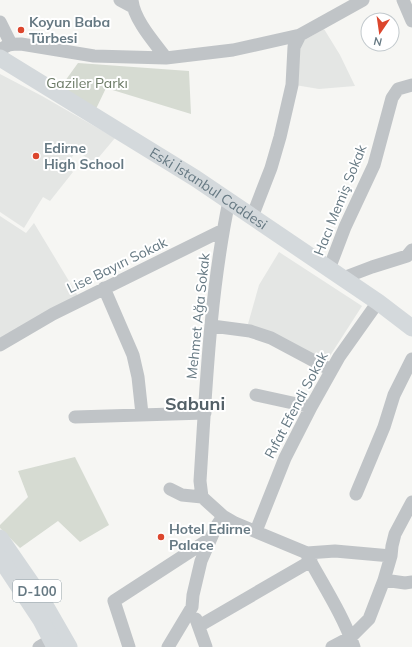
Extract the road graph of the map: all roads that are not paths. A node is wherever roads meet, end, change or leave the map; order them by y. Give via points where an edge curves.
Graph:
1 (120, 0) edge
2 (363, 0) edge
3 (403, 0) edge
4 (132, 4) edge
5 (412, 21) edge
6 (0, 22) edge
7 (300, 35) junction
8 (10, 44) junction
9 (0, 52) edge
10 (0, 58) edge
11 (166, 58) junction
12 (412, 85) edge
13 (229, 201) junction
14 (252, 217) junction
15 (223, 230) junction
16 (412, 250) edge
17 (336, 274) junction
18 (104, 288) junction
19 (378, 302) junction
20 (410, 322) edge
21 (212, 326) junction
22 (0, 345) edge
23 (412, 359) edge
24 (331, 370) junction
25 (256, 395) dead end
26 (312, 406) junction
27 (205, 413) junction
28 (142, 414) junction
29 (75, 417) dead end
30 (170, 489) dead end
31 (356, 494) dead end
32 (202, 497) junction
33 (412, 502) edge
34 (223, 516) junction
35 (412, 518) edge
36 (256, 531) junction
37 (0, 538) edge
38 (211, 538) junction
39 (391, 556) junction
40 (309, 557) junction
41 (0, 558) edge
42 (384, 580) junction
43 (412, 582) edge
44 (192, 607) junction
45 (199, 626) junction
46 (352, 642) edge
47 (48, 645) edge
48 (69, 647) edge
49 (129, 647) edge
50 (168, 647) edge
51 (206, 647) edge
52 (332, 647) edge

1 - 4 street
2 - 7 street
3 - 5 street
4 - 11 street via 138,19
6 - 8 street
7 - 11 street via 233,50
7 - 14 street via 294,47 292,85 280,137
8 - 9 street
8 - 11 street via 94,56
10 - 13 main road, Eski İstanbul Caddesi
12 - 17 street, Hacı Memiş Sokak via 398,88 392,98 374,165 345,227
13 - 14 main road, Eski İstanbul Caddesi
13 - 15 street
14 - 17 main road, Eski İstanbul Caddesi
15 - 18 street, Lise Bayırı Sokak
15 - 21 street, Mehmet Ağa Sokak
16 - 17 street via 407,256 372,267
17 - 19 main road, Eski İstanbul Caddesi
18 - 22 street, Lise Bayırı Sokak
18 - 28 street via 133,355
19 - 20 main road, Eski İstanbul Caddesi
19 - 24 street, Rıfat Efendi Sokak
21 - 24 street via 250,331 270,338
21 - 27 street, Mehmet Ağa Sokak
23 - 31 street via 394,395 384,427
24 - 26 street, Rıfat Efendi Sokak
25 - 26 street
26 - 36 street, Rıfat Efendi Sokak via 285,458
27 - 28 street
27 - 32 street, Mehmet Ağa Sokak via 200,481
28 - 29 street
30 - 32 street via 182,495
32 - 34 street
33 - 39 street via 395,534
34 - 36 street
34 - 38 street
35 - 39 street
36 - 40 street
37 - 48 main road, D-100 via 38,593
38 - 44 street via 201,561 192,595
38 - 49 street via 114,601
39 - 40 street via 334,551
39 - 42 street
40 - 45 street
40 - 46 street
41 - 47 main road, D-100 via 41,620
42 - 43 street
42 - 46 street via 369,619
44 - 45 street
44 - 50 street
45 - 51 street
46 - 52 street

